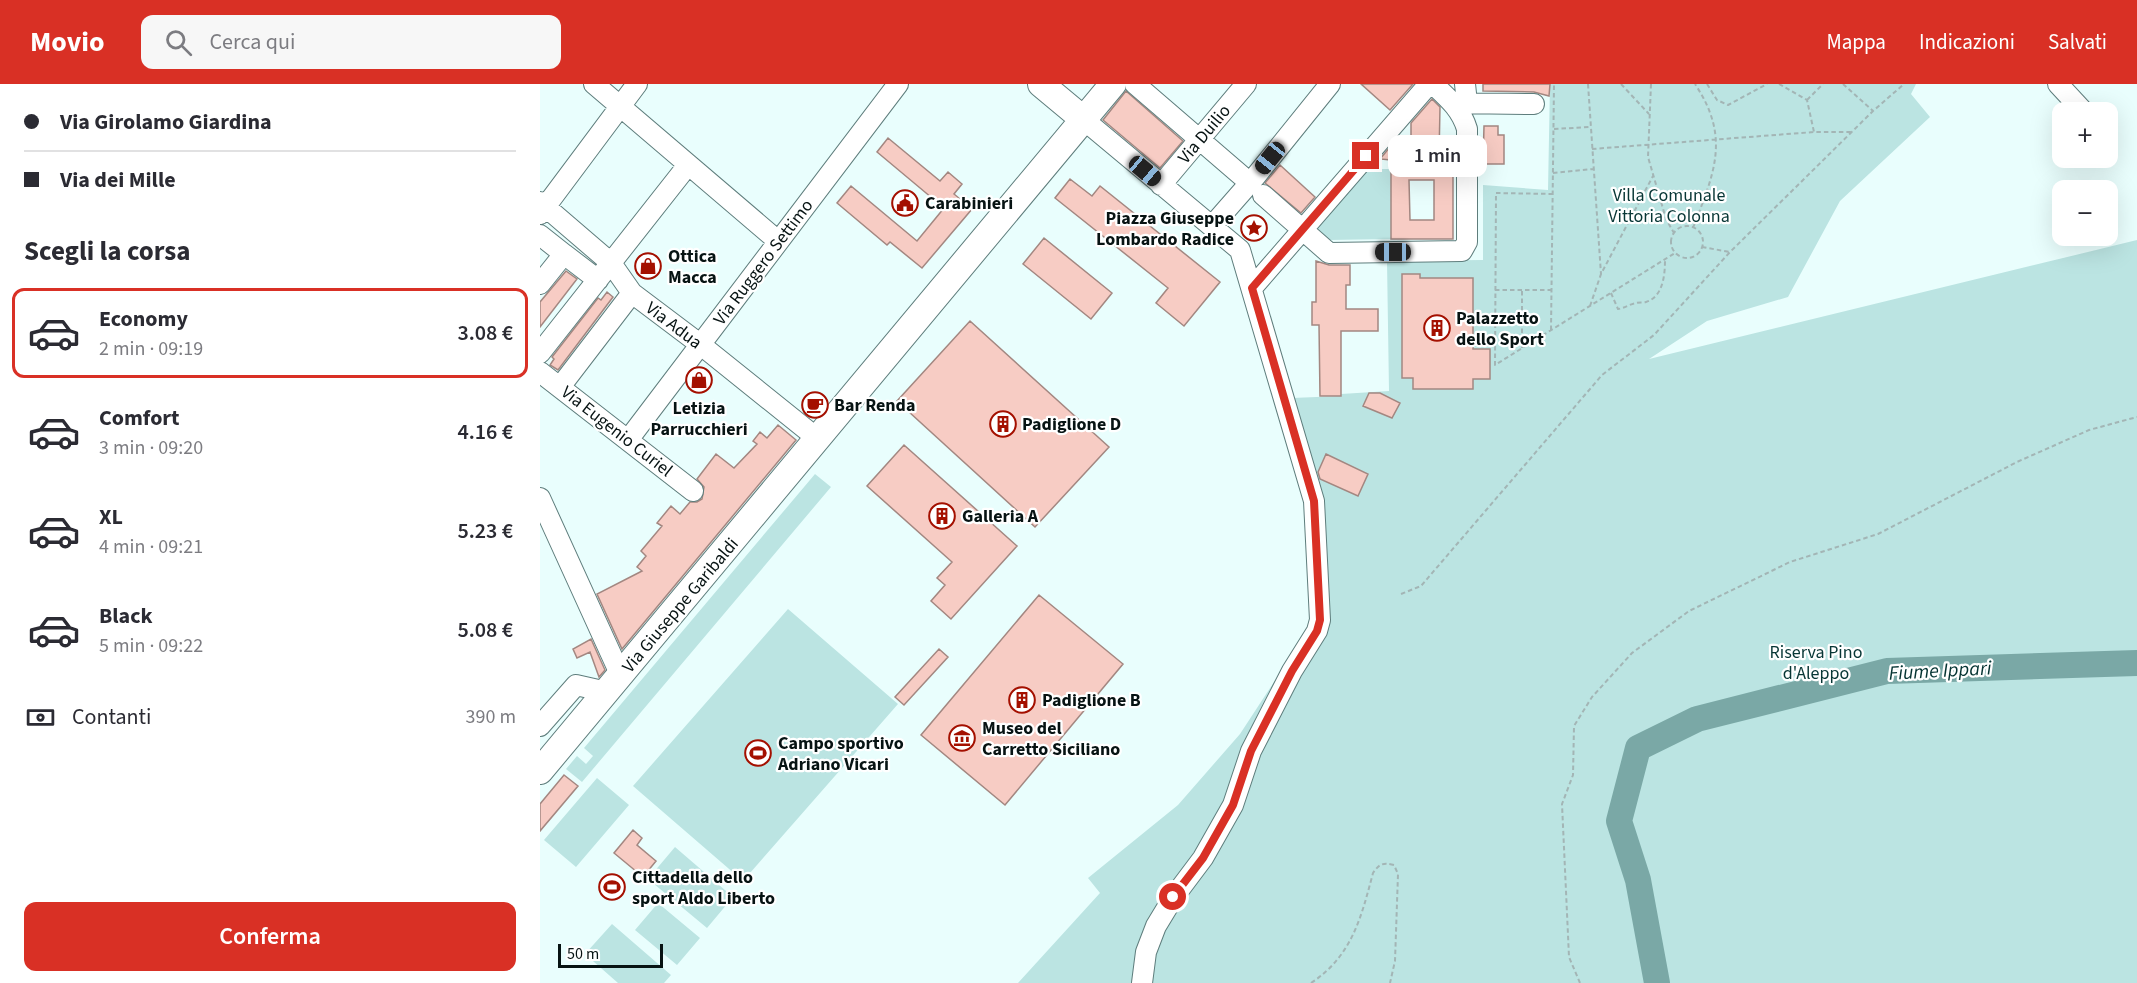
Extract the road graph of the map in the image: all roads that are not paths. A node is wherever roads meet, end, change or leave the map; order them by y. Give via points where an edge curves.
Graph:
1 (594, 84) edge
2 (637, 84) edge
3 (898, 84) edge
4 (1041, 84) edge
5 (1113, 84) edge
6 (1135, 84) edge
7 (1246, 84) edge
8 (1330, 84) edge
9 (1429, 85) edge
10 (2065, 87) edge
11 (1156, 91) edge
12 (1467, 95) edge
13 (2076, 102) edge
14 (1534, 104) dead end
15 (620, 106) junction
16 (1083, 119) junction
17 (1199, 139) junction
18 (688, 165) junction
19 (1251, 182) junction
20 (1161, 185) junction
21 (542, 207) edge
22 (1205, 221) junction
23 (1306, 230) junction
24 (540, 235) edge
25 (778, 241) junction
26 (1282, 253) junction
27 (1329, 253) junction
28 (564, 254) junction
29 (611, 263) junction
30 (598, 280) junction
31 (540, 284) edge
32 (1252, 291) junction
33 (632, 293) junction
34 (701, 345) junction
35 (540, 352) edge
36 (540, 372) edge
37 (560, 387) junction
38 (818, 439) junction
39 (628, 440) junction
40 (693, 491) dead end
41 (540, 498) edge
42 (614, 684) junction
43 (540, 726) edge
44 (542, 761) edge
45 (1142, 983) edge

1 - 15 street
2 - 15 street
3 - 25 street, Via Ruggero Settimo
4 - 16 main road
5 - 16 main road, Via Giuseppe Garibaldi
6 - 11 street
7 - 17 street, Via Duilio
8 - 19 street
9 - 12 street
9 - 23 street
10 - 13 street
11 - 17 street
12 - 14 street
12 - 27 street via 1463,117 1467,129 1464,249
15 - 18 street
15 - 21 street
16 - 20 street
16 - 38 main road, Via Giuseppe Garibaldi
17 - 19 street
17 - 20 street, Via Duilio
18 - 25 street
18 - 29 street
19 - 22 street
19 - 23 street
20 - 22 street
21 - 29 street, Via Adua
22 - 32 street via 1240,250
23 - 26 street
23 - 27 street
24 - 28 street
25 - 34 street, Via Ruggero Settimo
26 - 27 street
26 - 32 street
28 - 30 street
28 - 31 street
29 - 30 street
29 - 33 street, Via Adua
30 - 35 street
32 - 45 street via 1314,501 1320,620 1251,751 1233,805 1203,858 1156,926 1146,952
33 - 34 street, Via Adua
33 - 37 street
34 - 38 street, Via Adua
34 - 39 street, Via Ruggero Settimo
36 - 37 street, Via Eugenio Curiel
37 - 39 street, Via Eugenio Curiel
38 - 42 main road, Via Giuseppe Garibaldi
39 - 40 street, Via Eugenio Curiel
41 - 42 street
42 - 43 street via 576,685
42 - 44 main road, Via Giuseppe Garibaldi

